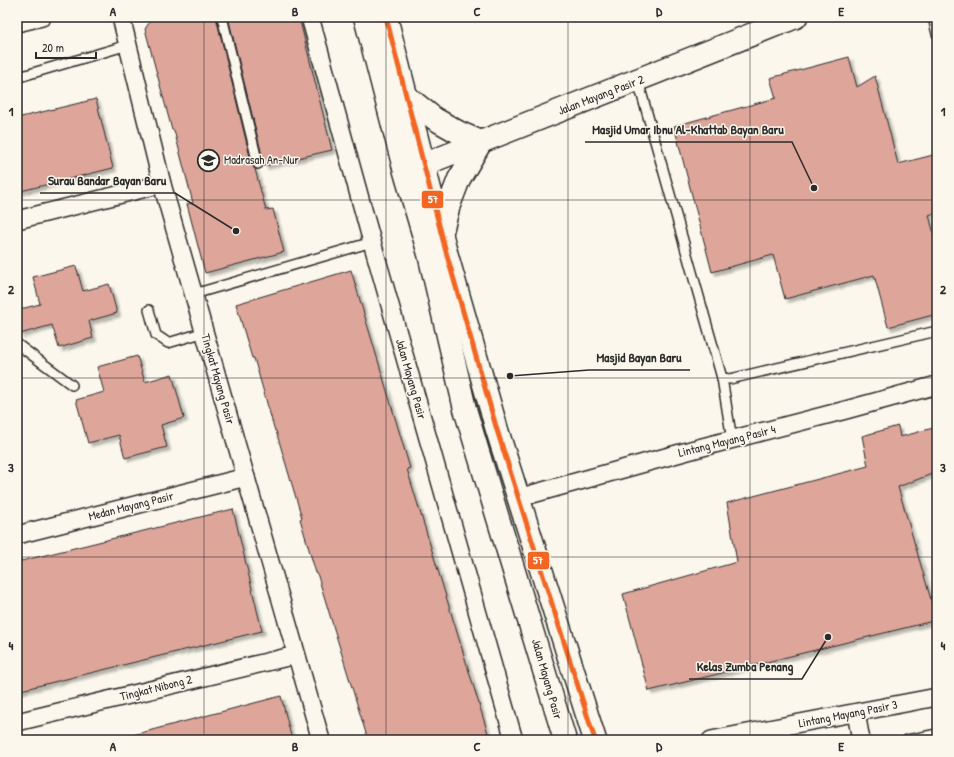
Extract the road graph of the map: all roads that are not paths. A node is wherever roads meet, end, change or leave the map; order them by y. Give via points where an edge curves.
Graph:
1 (42, 17) edge
2 (121, 17) edge
3 (222, 17) edge
4 (310, 17) edge
5 (365, 17) edge
6 (386, 17) edge
7 (796, 17) edge
8 (933, 17) edge
9 (17, 23) edge
10 (937, 34) edge
11 (128, 45) junction
12 (20, 77) dead end
13 (638, 81) junction
14 (406, 96) junction
15 (481, 142) junction
16 (258, 164) dead end
17 (415, 169) junction
18 (162, 184) junction
19 (17, 220) edge
20 (441, 232) junction
21 (372, 242) junction
22 (194, 294) junction
23 (149, 310) dead end
24 (937, 331) edge
25 (205, 332) junction
26 (17, 344) edge
27 (722, 378) junction
28 (72, 385) dead end
29 (937, 385) edge
30 (732, 440) junction
31 (246, 477) junction
32 (518, 498) junction
33 (17, 535) edge
34 (296, 654) junction
35 (937, 697) edge
36 (856, 713) junction
37 (17, 722) edge
38 (937, 734) edge
39 (563, 738) edge
40 (321, 740) edge
41 (514, 740) edge
42 (595, 740) edge
43 (711, 740) edge
44 (861, 740) edge
45 (907, 740) edge

1 - 9 street
2 - 11 street, Tingkat Mayang Pasir
3 - 16 lane
4 - 21 street, Jalan Mayang Pasir
5 - 17 street, Jalan Mayang Pasir
6 - 14 street, Jalan Mayang Pasir
7 - 13 street, Jalan Mayang Pasir 2
8 - 10 lane
11 - 12 lane
11 - 18 street, Tingkat Mayang Pasir
13 - 15 street, Jalan Mayang Pasir 2
13 - 27 lane
14 - 15 street via 435,119
14 - 17 street, Jalan Mayang Pasir
15 - 17 street, Jalan Mayang Pasir 2
15 - 20 street via 459,179
17 - 20 street, Jalan Mayang Pasir
17 - 39 street, Jalan Mayang Pasir via 429,254 465,409
18 - 19 street
18 - 22 street, Tingkat Mayang Pasir
20 - 32 street, Jalan Mayang Pasir
21 - 22 lane
21 - 41 street, Jalan Mayang Pasir
22 - 25 street, Tingkat Mayang Pasir
23 - 25 lane via 156,335 168,343
24 - 27 lane via 730,379
25 - 31 street, Tingkat Mayang Pasir
26 - 28 lane
27 - 30 lane
29 - 30 street, Lintang Mayang Pasir 4
30 - 32 street, Lintang Mayang Pasir 4
31 - 33 street, Medan Mayang Pasir
31 - 34 street, Tingkat Mayang Pasir
32 - 42 street, Jalan Mayang Pasir
34 - 37 street, Tingkat Nibong 2
34 - 40 street, Tingkat Mayang Pasir
35 - 36 street, Lintang Mayang Pasir 3
36 - 43 street, Lintang Mayang Pasir 3
36 - 44 street
38 - 45 lane

